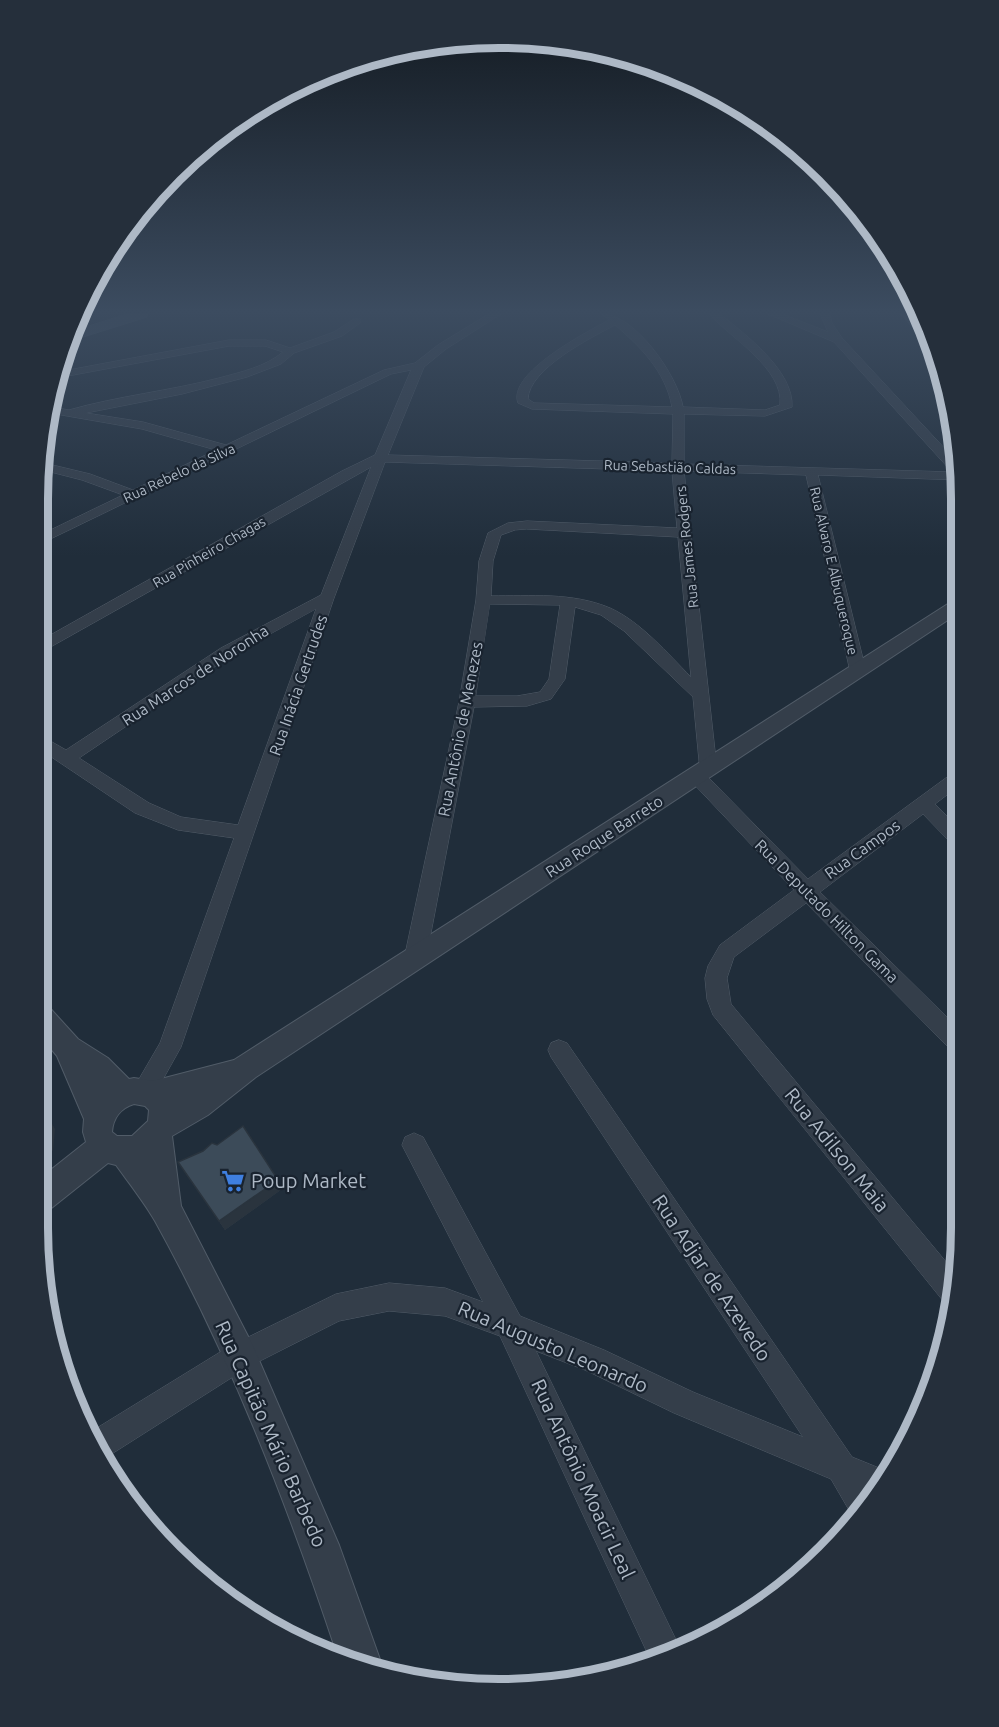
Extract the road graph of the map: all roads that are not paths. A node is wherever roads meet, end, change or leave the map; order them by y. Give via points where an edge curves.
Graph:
1 (157, 395) edge
2 (342, 395) edge
3 (407, 395) edge
4 (522, 395) edge
5 (674, 395) edge
6 (785, 395) edge
7 (887, 395) edge
8 (57, 411) edge
9 (678, 411) junction
10 (73, 412) junction
11 (229, 450) junction
12 (380, 458) junction
13 (949, 463) edge
14 (678, 467) junction
15 (49, 468) edge
16 (810, 471) junction
17 (907, 474) junction
18 (950, 475) edge
19 (951, 486) edge
20 (132, 494) junction
21 (686, 533) junction
22 (48, 536) edge
23 (327, 598) junction
24 (483, 600) junction
25 (568, 603) junction
26 (951, 610) edge
27 (48, 644) edge
28 (858, 671) junction
29 (702, 697) junction
30 (467, 702) junction
31 (48, 746) edge
32 (67, 758) junction
33 (702, 772) junction
34 (951, 783) edge
35 (923, 803) junction
36 (951, 831) edge
37 (246, 833) junction
38 (806, 890) junction
39 (415, 959) junction
40 (721, 1008) joint
41 (48, 1025) edge
42 (951, 1035) edge
43 (68, 1048) junction
44 (559, 1050) dead end
45 (246, 1068) junction
46 (140, 1093) junction
47 (160, 1131) junction
48 (110, 1139) junction
49 (414, 1145) dead end
50 (48, 1191) edge
51 (165, 1209) junction
52 (947, 1284) edge
53 (510, 1326) junction
54 (240, 1356) junction
55 (102, 1442) edge
56 (841, 1467) junction
57 (873, 1481) edge
58 (860, 1500) edge
59 (663, 1648) edge
60 (358, 1656) edge

1 - 10 street
2 - 11 street, Rua Rebelo da Silva
3 - 12 street, Rua Inácia Gertrudes
4 - 9 street via 522,401 532,406
5 - 9 street, Rua James Rodgers
6 - 9 street via 788,403 779,411
7 - 13 street
8 - 10 street
9 - 14 street, Rua James Rodgers
10 - 11 street
11 - 20 street, Rua Rebelo da Silva
12 - 14 street, Rua Sebastião Caldas
12 - 23 street, Rua Inácia Gertrudes
12 - 27 street, Rua Pinheiro Chagas
14 - 16 street, Rua Sebastião Caldas
14 - 21 street, Rua James Rodgers
15 - 20 street
16 - 17 street, Rua Sebastião Caldas
16 - 28 street, Rua Alvaro E Albuqueroque
17 - 18 street, Rua Sebastião Caldas
17 - 19 street
20 - 22 street, Rua Rebelo da Silva
21 - 24 street, Rua Antônio de Menezes via 513,526 495,533 486,561
21 - 29 street, Rua James Rodgers
23 - 32 street, Rua Marcos de Noronha via 242,643
23 - 37 street, Rua Inácia Gertrudes
24 - 25 street
24 - 30 street, Rua Antônio de Menezes
25 - 29 street via 606,612 624,624
25 - 30 street via 552,690 531,700
26 - 28 street, Rua Roque Barreto
28 - 33 street, Rua Roque Barreto
29 - 33 street, Rua James Rodgers
30 - 39 street, Rua Antônio de Menezes
31 - 32 street
32 - 37 street via 142,808 178,823
33 - 38 street, Rua Deputado Hilton Gama
33 - 39 street, Rua Roque Barreto
34 - 35 street, Rua Campos
35 - 36 street
35 - 38 street, Rua Campos
37 - 46 street, Rua Inácia Gertrudes via 170,1047
38 - 40 street, Rua Campos via 727,951 716,969 714,986
38 - 42 street, Rua Deputado Hilton Gama
39 - 45 street, Rua Roque Barreto
40 - 52 street, Rua Adilson Maia
41 - 43 street
43 - 46 street
43 - 48 street, Rua Capitão Mário Barbedo
44 - 56 street, Rua Adjar de Azevedo
45 - 46 street, Rua Roque Barreto
45 - 47 street, Rua Roque Barreto
46 - 47 street via 165,1107
46 - 48 street via 113,1100
47 - 48 street via 148,1144
47 - 51 street, Rua Capitão Mário Barbedo
48 - 50 street
48 - 51 street, Rua Capitão Mário Barbedo
49 - 53 street, Rua Antônio Moacir Leal
51 - 54 street, Rua Capitão Mário Barbedo
53 - 54 street, Rua Augusto Leonardo via 445,1302 389,1297 336,1308
53 - 56 street, Rua Augusto Leonardo
53 - 59 street, Rua Antônio Moacir Leal
54 - 55 street, Rua Augusto Leonardo
54 - 60 street, Rua Capitão Mário Barbedo via 321,1545
56 - 57 street, Rua Augusto Leonardo
56 - 58 street, Rua Adjar de Azevedo

